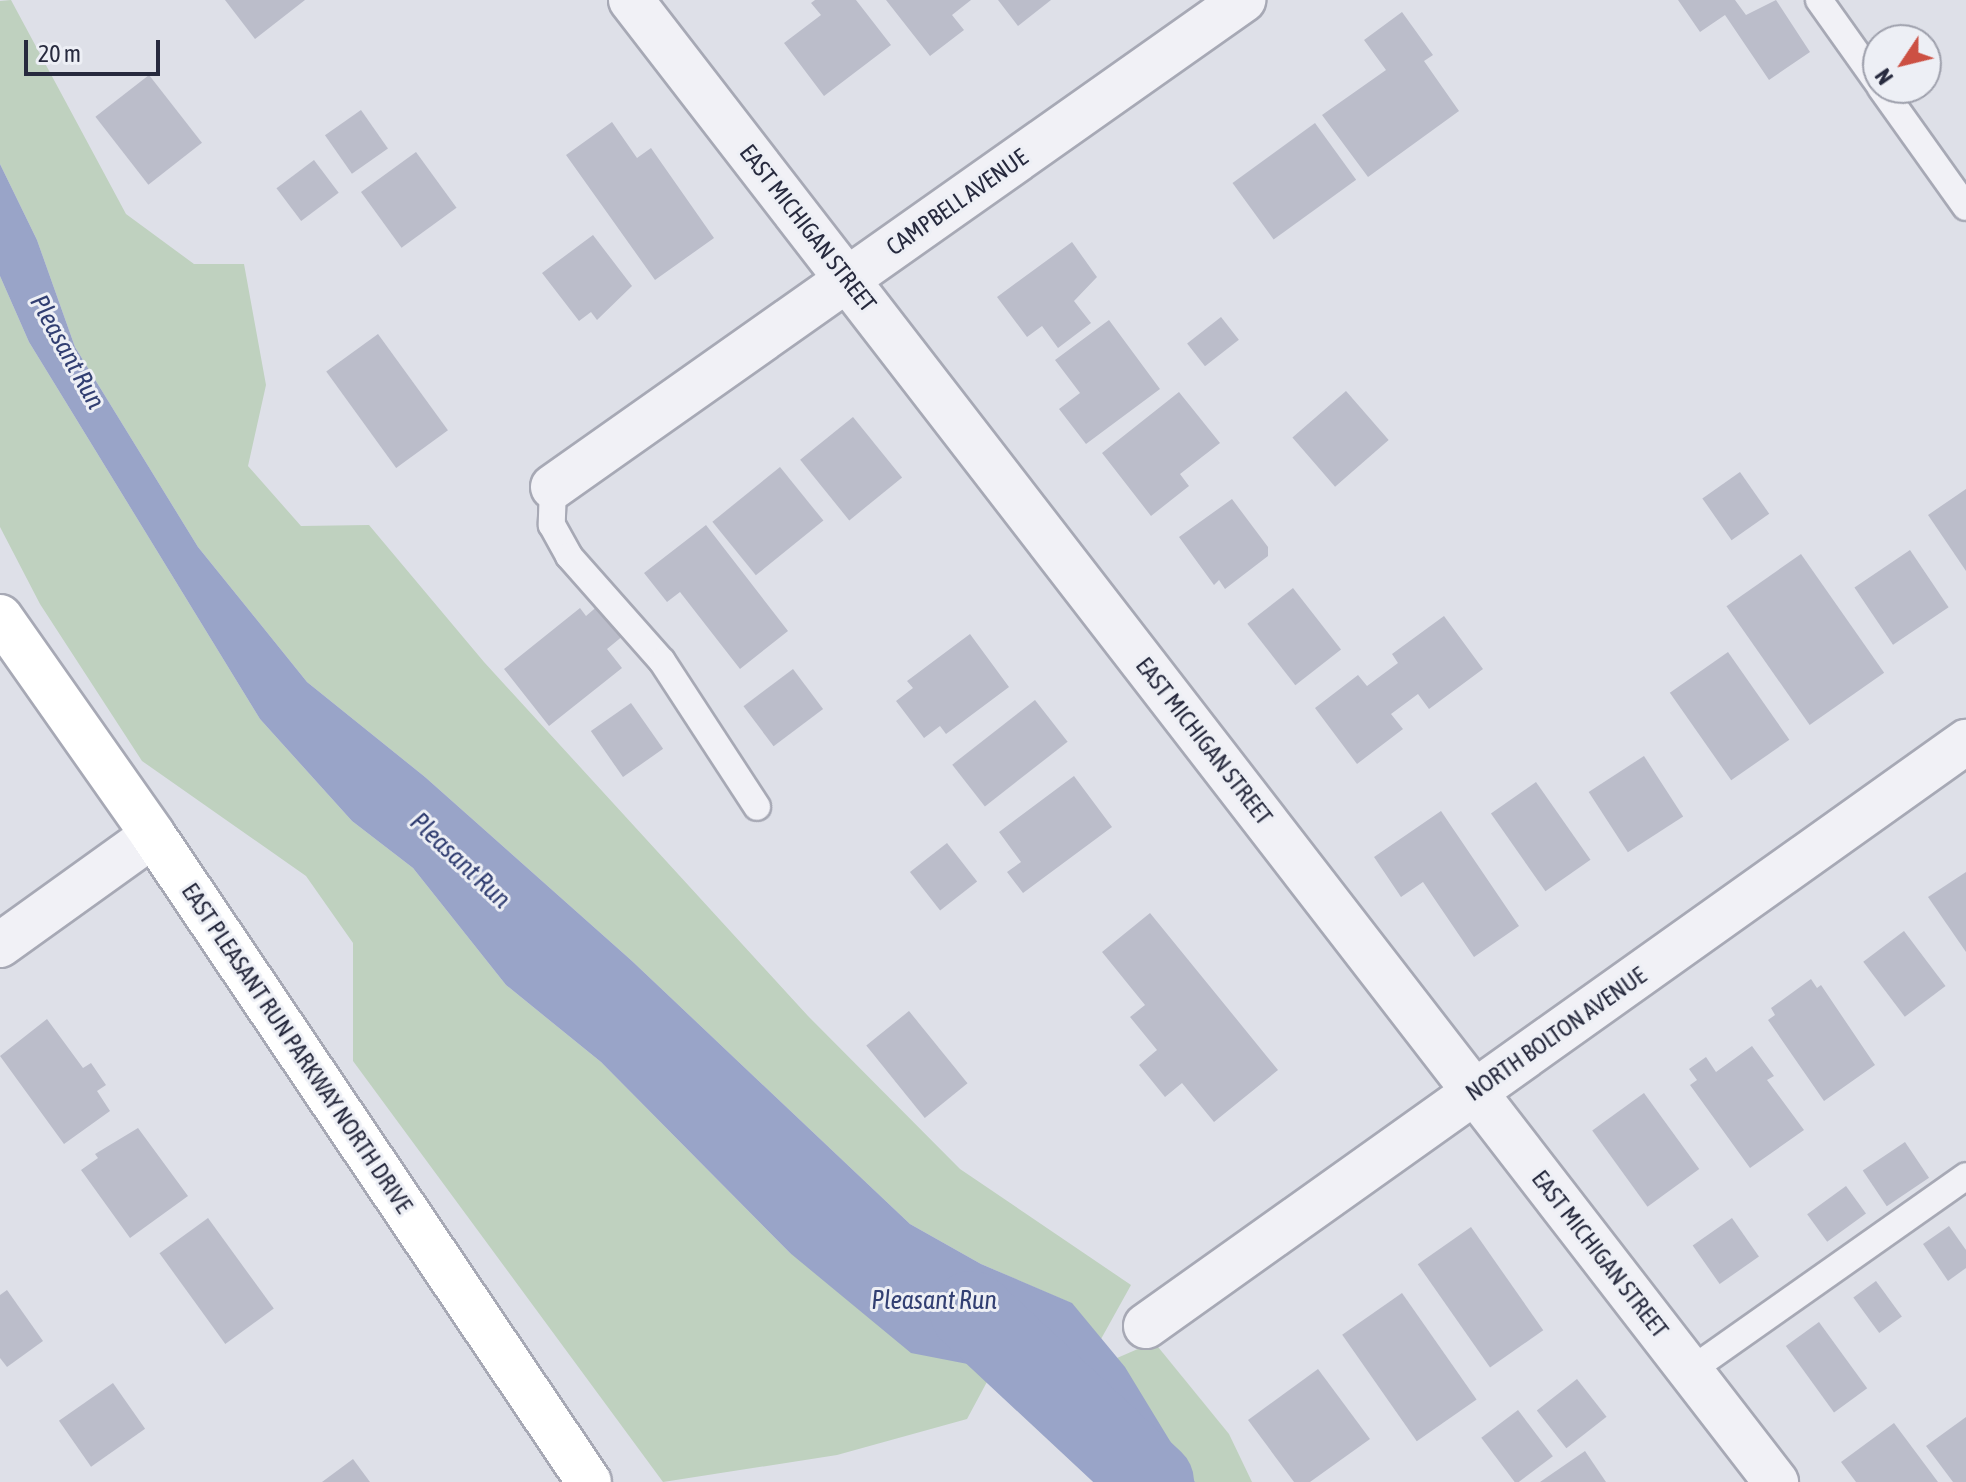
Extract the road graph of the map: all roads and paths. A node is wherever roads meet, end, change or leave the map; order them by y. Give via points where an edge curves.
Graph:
1 (631, 0) edge
2 (1243, 0) edge
3 (1819, 0) edge
4 (1862, 61) edge
5 (1893, 104) edge
6 (1966, 207) edge
7 (848, 279) junction
8 (553, 487) joint
9 (0, 617) edge
10 (1966, 742) edge
11 (757, 807) dead end
12 (153, 835) junction
13 (0, 945) edge
14 (1475, 1092) junction
15 (1966, 1176) edge
16 (1146, 1326) dead end
17 (1690, 1371) junction
18 (589, 1482) edge
19 (1776, 1482) edge

1 - 7 street, EAST MICHIGAN STREET
2 - 7 street, CAMPBELL AVENUE
3 - 4 lane
5 - 6 lane
7 - 8 street, CAMPBELL AVENUE
7 - 14 street, EAST MICHIGAN STREET
8 - 11 lane via 552,525 569,556 662,661
9 - 12 main road, EAST PLEASANT RUN PARKWAY NORTH DRIVE
10 - 14 street, NORTH BOLTON AVENUE
12 - 13 street
12 - 18 main road, EAST PLEASANT RUN PARKWAY NORTH DRIVE
14 - 16 street, NORTH BOLTON AVENUE
14 - 17 street, EAST MICHIGAN STREET
15 - 17 lane
17 - 19 street, EAST MICHIGAN STREET

